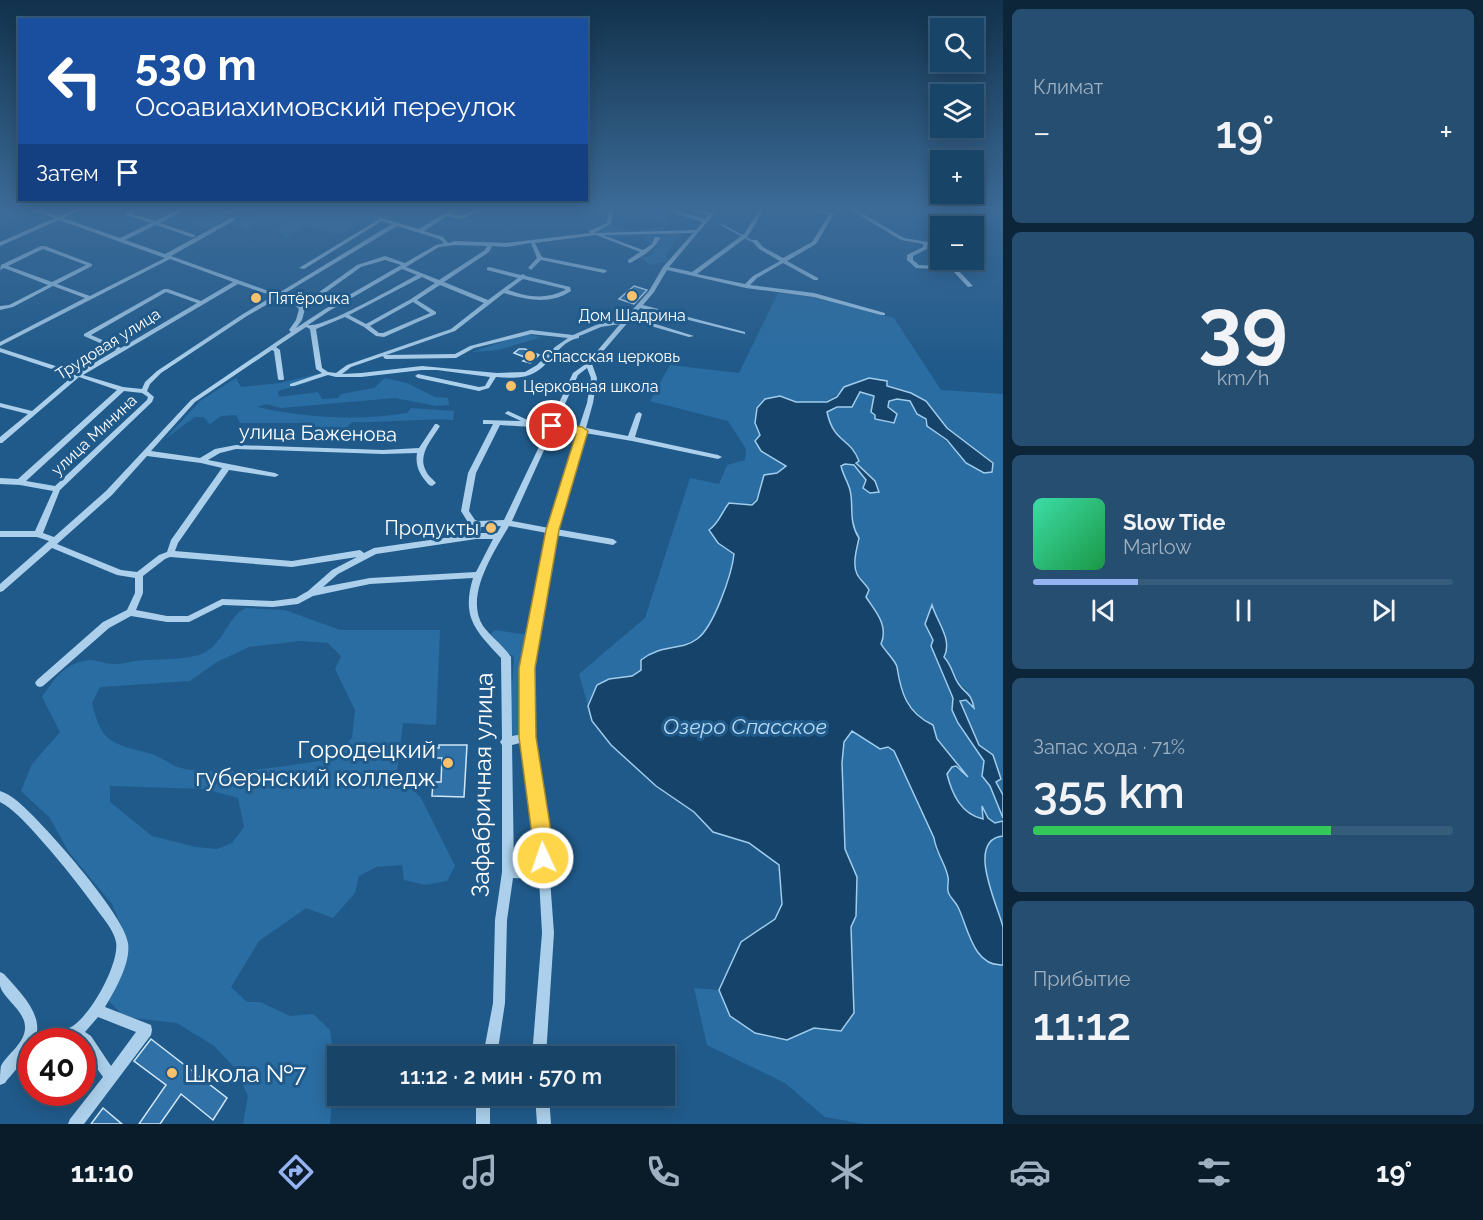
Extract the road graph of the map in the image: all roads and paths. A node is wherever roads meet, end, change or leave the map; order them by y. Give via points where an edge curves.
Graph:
1 (80, 261) edge
2 (160, 261) edge
3 (181, 261) edge
4 (313, 261) edge
5 (334, 261) edge
6 (374, 261) edge
7 (393, 261) edge
8 (412, 261) edge
9 (471, 261) edge
10 (537, 261) edge
11 (557, 261) edge
12 (671, 261) edge
13 (710, 261) edge
14 (784, 261) joint
15 (912, 261) edge
16 (404, 266) junction
17 (1, 267) edge
18 (302, 268) dead end
19 (531, 268) dead end
20 (666, 268) junction
21 (489, 269) dead end
22 (604, 271) dead end
23 (693, 274) junction
24 (422, 275) junction
25 (523, 276) junction
26 (816, 279) dead end
27 (239, 281) junction
28 (439, 282) junction
29 (53, 285) junction
30 (746, 286) junction
31 (970, 286) dead end
32 (504, 291) junction
33 (278, 295) junction
34 (90, 298) junction
35 (412, 300) junction
36 (201, 303) junction
37 (489, 303) junction
38 (639, 306) junction
39 (0, 308) edge
40 (301, 308) junction
41 (327, 310) junction
42 (883, 314) dead end
43 (345, 315) junction
44 (626, 320) junction
45 (304, 325) junction
46 (366, 326) junction
47 (313, 328) junction
48 (743, 333) dead end
49 (692, 336) dead end
50 (577, 337) junction
51 (286, 338) junction
52 (0, 344) edge
53 (272, 348) junction
54 (0, 350) edge
55 (121, 350) junction
56 (379, 356) junction
57 (589, 364) junction
58 (339, 373) junction
59 (326, 374) junction
60 (78, 375) junction
61 (494, 375) junction
62 (418, 376) dead end
63 (281, 379) dead end
64 (292, 385) dead end
65 (122, 389) junction
66 (144, 391) junction
67 (0, 405) edge
68 (33, 412) junction
69 (508, 413) dead end
70 (639, 414) dead end
71 (485, 422) dead end
72 (498, 422) junction
73 (530, 422) junction
74 (437, 426) dead end
75 (552, 426) junction
76 (582, 431) junction
77 (631, 438) junction
78 (0, 441) edge
79 (421, 450) junction
80 (146, 453) junction
81 (718, 457) dead end
82 (201, 461) junction
83 (227, 467) junction
84 (275, 475) dead end
85 (0, 481) edge
86 (20, 482) junction
87 (432, 483) dead end
88 (57, 489) junction
89 (505, 523) junction
90 (477, 524) junction
91 (552, 530) junction
92 (0, 534) edge
93 (38, 534) junction
94 (476, 536) junction
95 (496, 536) junction
96 (52, 542) junction
97 (613, 542) dead end
98 (360, 553) dead end
99 (170, 554) junction
100 (139, 575) junction
101 (478, 575) junction
102 (0, 589) edge
103 (311, 593) junction
104 (130, 612) junction
105 (40, 683) dead end
106 (528, 737) junction
107 (506, 742) junction
108 (0, 796) edge
109 (508, 872) junction
110 (543, 874) junction
111 (0, 978) edge
112 (97, 1010) junction
113 (33, 1028) edge
114 (79, 1028) edge
115 (491, 1046) edge
116 (540, 1046) edge
117 (18, 1055) edge
118 (96, 1055) edge
119 (111, 1077) junction
120 (0, 1078) edge
121 (483, 1106) edge
122 (543, 1106) edge
123 (75, 1124) edge
124 (483, 1124) edge
125 (544, 1124) edge

1 - 29 street via 90,265
2 - 34 street
3 - 27 street
4 - 18 street
5 - 33 street, улица Минина
6 - 40 street via 359,266
7 - 16 street
8 - 16 street
9 - 28 street
10 - 19 street
11 - 22 street
12 - 20 street
13 - 23 street
14 - 26 street
14 - 30 street
15 - 31 street via 918,267 953,268
16 - 24 street
16 - 41 street
17 - 29 street
20 - 23 street
20 - 38 street
21 - 25 street
23 - 30 street
24 - 28 street
24 - 43 street
25 - 32 street
25 - 32 street via 568,291 545,300
27 - 33 street
27 - 36 street, Трудовая улица
28 - 35 street
28 - 37 street
29 - 34 street
29 - 39 street
30 - 42 street via 814,295
32 - 37 street
33 - 40 street
33 - 66 street, улица Минина via 159,372
34 - 52 street
35 - 46 street
35 - 46 street via 434,313 384,335
36 - 55 street, Трудовая улица
36 - 55 street via 166,290 86,335
37 - 56 street via 453,330
38 - 44 street
38 - 48 street
40 - 41 street
40 - 51 street via 299,320
41 - 45 street
43 - 46 street
43 - 47 street
44 - 49 street
44 - 50 street
44 - 57 street
45 - 47 street
45 - 51 street
47 - 59 street via 320,369
50 - 56 street via 531,332 472,347 451,357
50 - 61 street via 558,347 541,366 526,374
51 - 53 street
53 - 63 street via 277,350
53 - 80 street via 193,401
54 - 60 street
55 - 60 street, Трудовая улица
56 - 58 street
57 - 75 street via 575,374
57 - 76 street via 594,378
58 - 59 street
58 - 61 street via 365,375 433,367
59 - 64 street
60 - 65 street
60 - 68 street, Трудовая улица
61 - 62 street via 487,387 479,388
65 - 66 street
65 - 86 street, улица Минина
66 - 88 street, улица Минина via 150,401
67 - 68 street
68 - 78 street, Трудовая улица
69 - 73 street
70 - 77 street
71 - 72 street
72 - 73 street
72 - 90 street via 472,473 465,511
73 - 75 street
74 - 79 street, улица Баженова
75 - 76 street
75 - 89 street
76 - 77 street
76 - 91 street
77 - 81 street
79 - 82 street, улица Баженова via 236,447
79 - 87 street, улица Баженова via 418,465
80 - 82 street
80 - 96 street via 109,493
82 - 83 street
83 - 84 street
83 - 99 street via 174,542
85 - 86 street
86 - 88 street, улица Минина
88 - 93 street, улица Минина
89 - 90 street
89 - 91 street
89 - 95 street
90 - 94 street
91 - 97 street
91 - 106 street via 527,668
92 - 93 street
93 - 96 street
94 - 95 street
94 - 103 street via 374,551 335,572
95 - 101 street
96 - 100 street via 120,573
96 - 102 street
98 - 99 street via 292,564
99 - 100 street
100 - 104 street via 139,593
101 - 103 street via 370,581
101 - 107 street, Зафабричная улица via 473,610 478,626 506,657
103 - 104 street via 298,601 273,604 222,603 189,619
104 - 105 street via 106,625
106 - 107 street
106 - 110 street via 541,825
107 - 109 street, Зафабричная улица
108 - 112 street via 18,805 52,845 112,921 122,942 122,958
109 - 110 street
109 - 115 street, Зафабричная улица via 501,920 499,1003
110 - 116 street via 548,933
111 - 113 street via 30,1013
112 - 114 street
112 - 119 street via 146,1030
117 - 120 street
118 - 119 street
119 - 123 street
121 - 124 street
122 - 125 street

